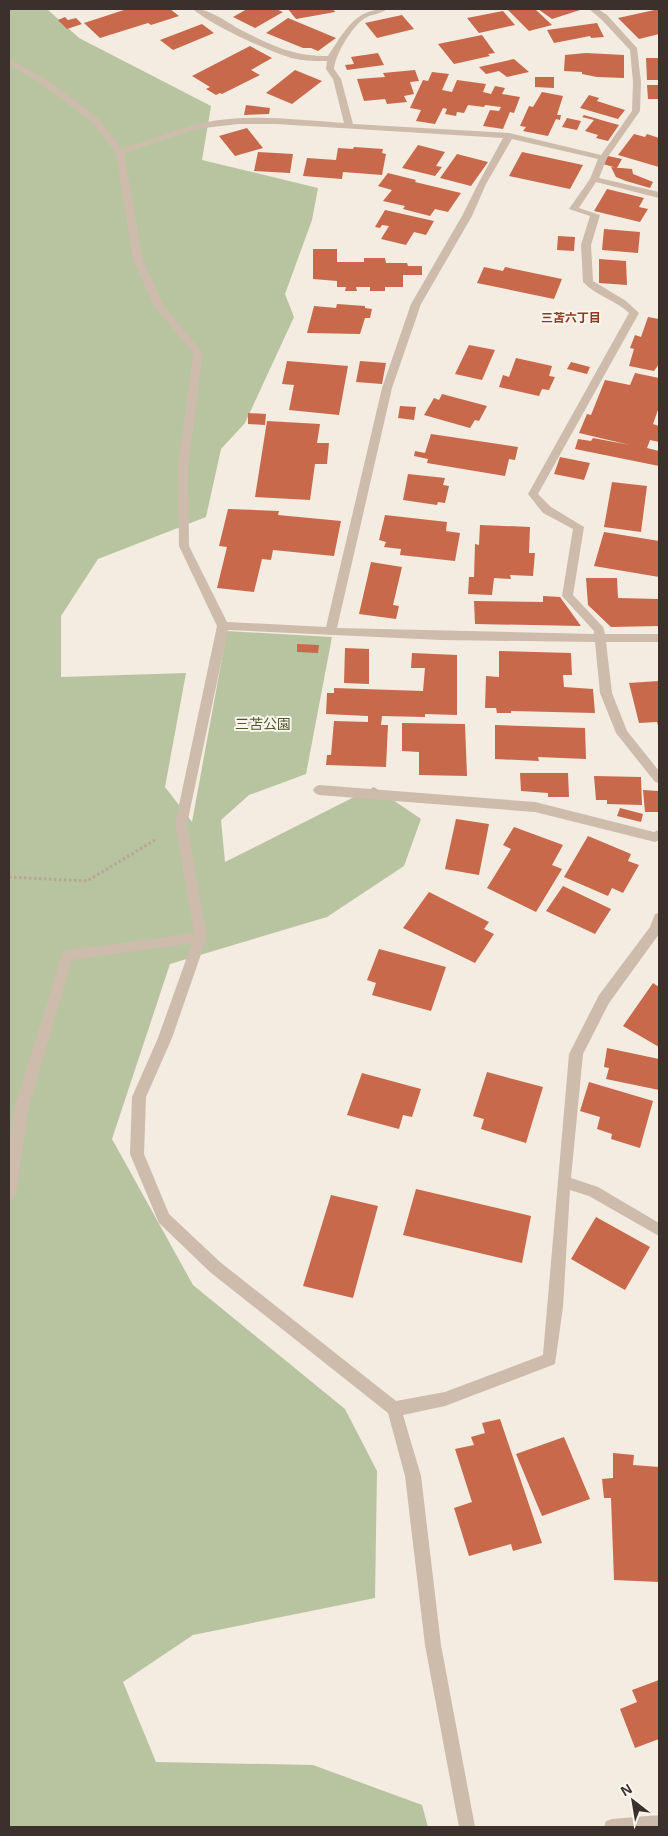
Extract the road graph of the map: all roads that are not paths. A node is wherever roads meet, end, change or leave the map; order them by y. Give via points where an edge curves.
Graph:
1 (197, 9) edge
2 (383, 9) edge
3 (593, 9) edge
4 (331, 58) junction
5 (9, 61) edge
6 (349, 126) junction
7 (509, 136) junction
8 (119, 151) junction
9 (603, 158) junction
10 (594, 179) junction
11 (659, 195) edge
12 (223, 626) junction
13 (330, 632) junction
14 (599, 638) junction
15 (659, 638) edge
16 (659, 779) edge
17 (319, 790) dead end
18 (659, 836) edge
19 (659, 918) edge
20 (201, 937) junction
21 (564, 1182) junction
22 (9, 1193) edge
23 (659, 1230) edge
24 (394, 1409) junction
25 (659, 1822) edge
26 (467, 1827) edge
27 (612, 1827) edge

1 - 4 street via 289,54
2 - 4 street via 361,17
3 - 9 street via 634,50 637,82 636,110
4 - 6 street via 330,69 337,79
5 - 8 street via 43,81 94,119
6 - 7 street
6 - 8 street via 218,123
7 - 9 street
7 - 13 street via 416,304 387,388
8 - 12 street via 138,260 160,306 198,353 183,468 184,546
9 - 10 street
10 - 11 street
10 - 14 street via 574,209 595,215 586,245 588,282 596,290 626,302 634,313 533,494 547,510 579,527 568,596 598,630
12 - 13 street
12 - 20 street via 181,824
13 - 14 street
14 - 15 street
14 - 16 street via 606,693 622,733
17 - 18 street via 535,807
19 - 21 street via 656,929 604,999 576,1054
20 - 22 street via 67,955 22,1106
20 - 24 street via 165,1038 139,1098 137,1154 164,1218 215,1267
21 - 23 street via 592,1191
21 - 24 street via 550,1359 445,1399
24 - 26 street via 413,1476 433,1645
25 - 27 street

